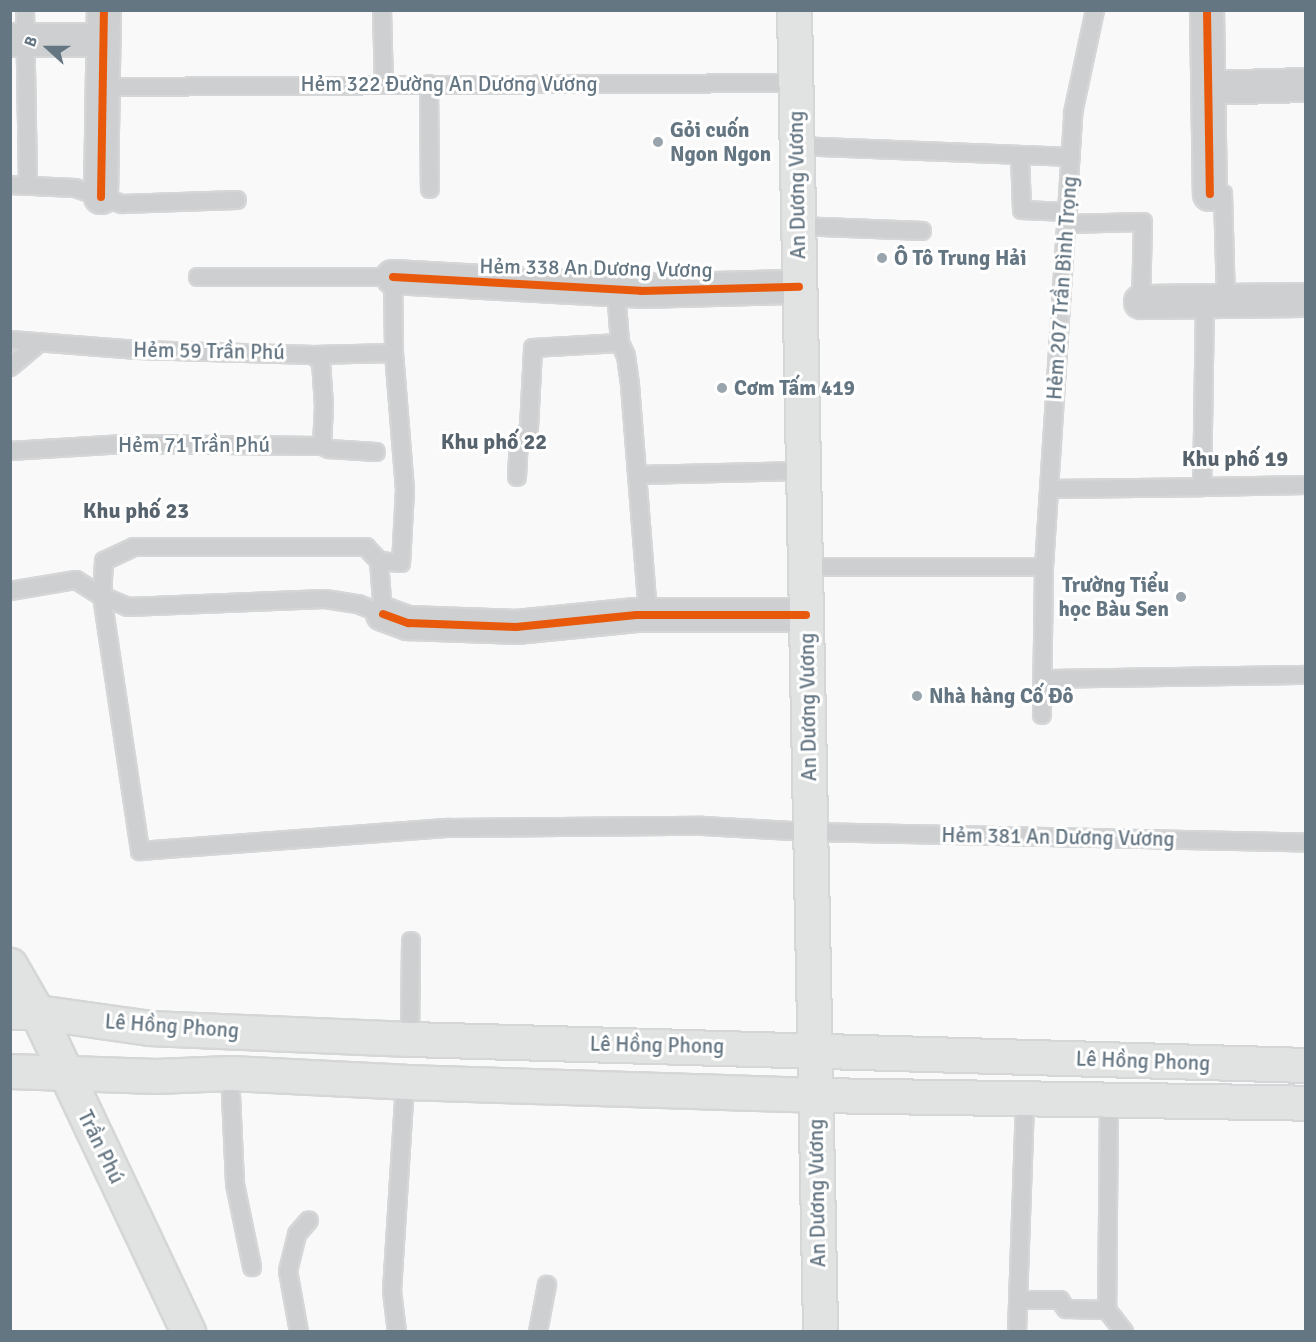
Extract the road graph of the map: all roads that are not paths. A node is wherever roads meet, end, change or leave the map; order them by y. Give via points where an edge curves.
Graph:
1 (382, 10) edge
2 (794, 10) edge
3 (1095, 10) edge
4 (1207, 10) edge
5 (104, 25) edge
6 (20, 30) edge
7 (795, 83) junction
8 (384, 84) junction
9 (429, 84) junction
10 (1305, 85) edge
11 (103, 87) junction
12 (1208, 88) junction
13 (797, 146) junction
14 (1020, 155) junction
15 (1071, 157) junction
16 (10, 185) edge
17 (28, 186) junction
18 (430, 189) dead end
19 (1210, 194) joint
20 (101, 197) junction
21 (237, 200) dead end
22 (1068, 218) junction
23 (798, 226) junction
24 (922, 231) dead end
25 (198, 277) dead end
26 (393, 277) junction
27 (799, 287) junction
28 (616, 290) junction
29 (1305, 300) edge
30 (1216, 302) junction
31 (1141, 303) joint
32 (10, 340) edge
33 (620, 343) junction
34 (37, 344) junction
35 (394, 353) junction
36 (314, 355) junction
37 (10, 367) edge
38 (322, 446) junction
39 (10, 451) edge
40 (376, 452) dead end
41 (803, 471) junction
42 (637, 475) junction
43 (517, 477) dead end
44 (1305, 485) edge
45 (1202, 487) junction
46 (1049, 489) junction
47 (379, 561) junction
48 (805, 567) junction
49 (1044, 567) junction
50 (10, 591) edge
51 (102, 596) junction
52 (384, 614) junction
53 (648, 615) junction
54 (806, 615) junction
55 (1305, 675) edge
56 (1043, 680) junction
57 (1042, 715) dead end
58 (810, 832) junction
59 (1305, 842) edge
60 (411, 941) dead end
61 (10, 965) edge
62 (24, 1012) edge
63 (410, 1039) junction
64 (814, 1051) junction
65 (1305, 1065) edge
66 (10, 1071) edge
67 (63, 1072) junction
68 (230, 1073) junction
69 (405, 1083) junction
70 (815, 1095) junction
71 (1025, 1099) junction
72 (1109, 1100) junction
73 (1305, 1103) edge
74 (309, 1220) dead end
75 (252, 1267) dead end
76 (547, 1285) dead end
77 (1018, 1300) junction
78 (1107, 1310) junction
79 (188, 1332) edge
80 (299, 1332) edge
81 (397, 1332) edge
82 (538, 1332) edge
83 (820, 1332) edge
84 (1017, 1332) edge
85 (1124, 1332) edge

1 - 8 lane
2 - 7 main road, An Dương Vương
3 - 15 lane, Hẻm 207 Trần Bình Trọng via 1073,112
4 - 12 street
5 - 6 street
5 - 11 street
6 - 17 lane
7 - 9 lane, Hẻm 322 Đường An Dương Vương
7 - 13 main road, An Dương Vương
8 - 9 lane, Hẻm 322 Đường An Dương Vương
8 - 11 lane, Hẻm 322 Đường An Dương Vương
9 - 18 lane
10 - 12 street
11 - 20 street
12 - 19 street
13 - 14 lane
13 - 23 main road, An Dương Vương
14 - 15 lane
14 - 22 lane via 1022,210
15 - 22 lane, Hẻm 207 Trần Bình Trọng
16 - 17 lane
17 - 20 lane via 75,188
19 - 30 lane via 1223,194
20 - 21 lane via 122,204
22 - 31 lane via 1143,222
22 - 46 lane, Hẻm 207 Trần Bình Trọng
23 - 24 lane
23 - 27 main road, An Dương Vương
25 - 26 lane
26 - 28 street, Hẻm 338 An Dương Vương
26 - 35 lane
27 - 28 street, Hẻm 338 An Dương Vương
27 - 41 main road, An Dương Vương
28 - 33 lane
29 - 30 street
30 - 31 street
30 - 45 lane
32 - 34 lane, Hẻm 59 Trần Phú
33 - 42 lane via 630,385
33 - 43 lane via 534,348 529,428 519,444
34 - 36 lane, Hẻm 59 Trần Phú
34 - 37 lane
35 - 36 lane
35 - 47 lane via 405,490 401,563
36 - 38 lane, Hẻm 59 Trần Phú via 321,362
38 - 39 lane, Hẻm 71 Trần Phú via 125,444
38 - 40 lane, Hẻm 71 Trần Phú
41 - 42 lane
41 - 48 main road, An Dương Vương
42 - 53 lane
44 - 45 lane
45 - 46 lane
46 - 49 lane, Hẻm 207 Trần Bình Trọng
47 - 51 lane via 366,547 134,547 104,561
47 - 52 lane
48 - 49 lane
48 - 54 main road, An Dương Vương
49 - 56 lane, Hẻm 207 Trần Bình Trọng
50 - 51 lane via 76,580
51 - 52 lane via 128,607 325,599 358,604
51 - 58 lane, Hẻm 381 An Dương Vương via 140,851 449,828 703,826
52 - 53 street via 408,623 516,627
53 - 54 street
54 - 58 main road, An Dương Vương
55 - 56 lane
56 - 57 lane, Hẻm 207 Trần Bình Trọng
58 - 59 lane, Hẻm 381 An Dương Vương
58 - 64 main road, An Dương Vương
60 - 63 lane
61 - 62 main road, Trần Phú
62 - 63 main road, Lê Hồng Phong via 149,1028
62 - 67 main road, Trần Phú
63 - 64 main road, Lê Hồng Phong
64 - 65 main road, Lê Hồng Phong
64 - 70 main road, An Dương Vương
66 - 67 main road, Lê Hồng Phong
67 - 68 main road, Lê Hồng Phong via 156,1076
67 - 79 main road, Trần Phú
68 - 69 main road, Lê Hồng Phong
68 - 75 lane via 235,1184
69 - 70 main road, Lê Hồng Phong
69 - 81 lane via 392,1291
70 - 71 main road, Lê Hồng Phong
70 - 83 main road, An Dương Vương
71 - 72 main road, Lê Hồng Phong
71 - 77 lane
72 - 73 main road, Lê Hồng Phong
72 - 78 lane
74 - 80 lane via 297,1234 288,1271
76 - 82 lane
77 - 78 lane via 1060,1300 1066,1310
77 - 84 lane
78 - 85 lane

